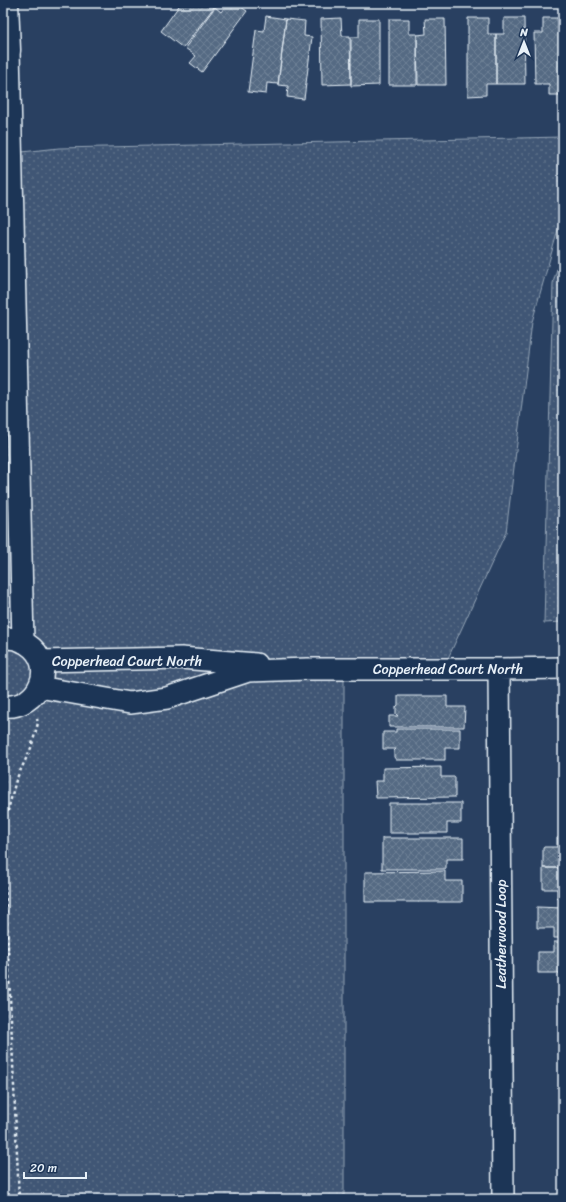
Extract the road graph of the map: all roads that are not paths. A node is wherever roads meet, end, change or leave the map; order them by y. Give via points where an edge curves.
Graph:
1 (7, 3) edge
2 (6, 50) edge
3 (3, 639) edge
4 (23, 642) junction
5 (41, 661) junction
6 (563, 668) edge
7 (308, 669) junction
8 (499, 669) junction
9 (35, 693) junction
10 (3, 706) edge
11 (503, 1199) edge

1 - 2 street
2 - 4 street
3 - 4 street
4 - 5 street via 37,653
5 - 7 street, Copperhead Court North via 181,658
5 - 9 street via 42,678
6 - 8 street, Copperhead Court North
7 - 8 street, Copperhead Court North
7 - 9 street, Copperhead Court North via 248,671 167,698 130,702
8 - 11 street, Leatherwood Loop
9 - 10 street via 20,704

